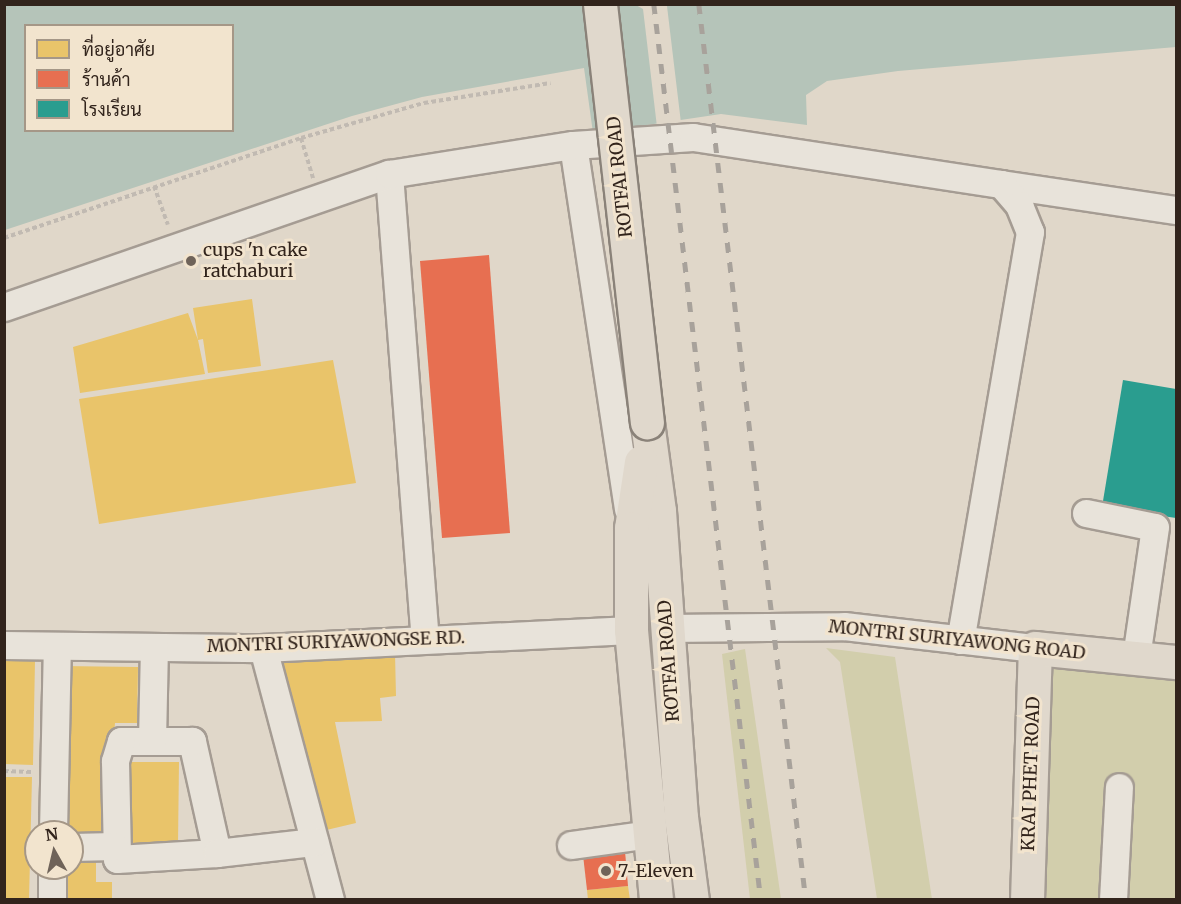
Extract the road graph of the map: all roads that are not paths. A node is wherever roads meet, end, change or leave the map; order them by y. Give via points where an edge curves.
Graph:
1 (600, 4) edge
2 (573, 146) junction
3 (389, 174) junction
4 (1001, 184) junction
5 (1176, 210) edge
6 (4, 307) edge
7 (646, 422) junction
8 (1086, 513) dead end
9 (631, 528) junction
10 (666, 627) junction
11 (631, 630) junction
12 (425, 639) junction
13 (5, 640) edge
14 (960, 640) junction
15 (57, 646) junction
16 (154, 647) junction
17 (263, 648) junction
18 (1035, 648) junction
19 (1136, 657) junction
20 (1176, 662) edge
21 (152, 741) junction
22 (1119, 786) dead end
23 (53, 820) edge
24 (650, 834) junction
25 (314, 842) junction
26 (571, 845) dead end
27 (114, 846) junction
28 (84, 847) edge
29 (217, 853) junction
30 (52, 880) edge
31 (52, 900) edge
32 (330, 900) edge
33 (656, 900) edge
34 (692, 900) edge
35 (1028, 900) edge
36 (1113, 900) edge

1 - 7 main road, ROTFAI ROAD, bridge
2 - 3 street
2 - 4 street via 693,137
2 - 9 street
3 - 6 street
3 - 12 street
4 - 5 street
4 - 14 street via 1019,205 1030,232
7 - 9 main road, ROTFAI ROAD
7 - 10 main road, ROTFAI ROAD via 659,511
8 - 19 street via 1155,527
9 - 11 main road, ROTFAI ROAD
10 - 14 street, MONTRI SURIYAWONG ROAD via 859,627
10 - 34 main road, ROTFAI ROAD
11 - 12 street, MONTRI SURIYAWONGSE RD.
11 - 24 main road, ROTFAI ROAD
12 - 17 street, MONTRI SURIYAWONGSE RD.
13 - 15 street, MONTRI SURIYAWONGSE RD.
14 - 18 street, MONTRI SURIYAWONG ROAD
15 - 16 street, MONTRI SURIYAWONGSE RD.
15 - 23 street
16 - 17 street, MONTRI SURIYAWONGSE RD.
16 - 21 street
17 - 25 street
18 - 19 main road, MONTRI SURIYAWONG ROAD
18 - 35 main road, KRAI PHET ROAD
19 - 20 main road, MONTRI SURIYAWONG ROAD
21 - 27 street via 121,741 115,761
21 - 29 street via 192,741
22 - 36 street
24 - 26 street
24 - 33 main road, ROTFAI ROAD
25 - 29 street
25 - 32 street
27 - 28 street
27 - 29 street via 117,859
30 - 31 street

